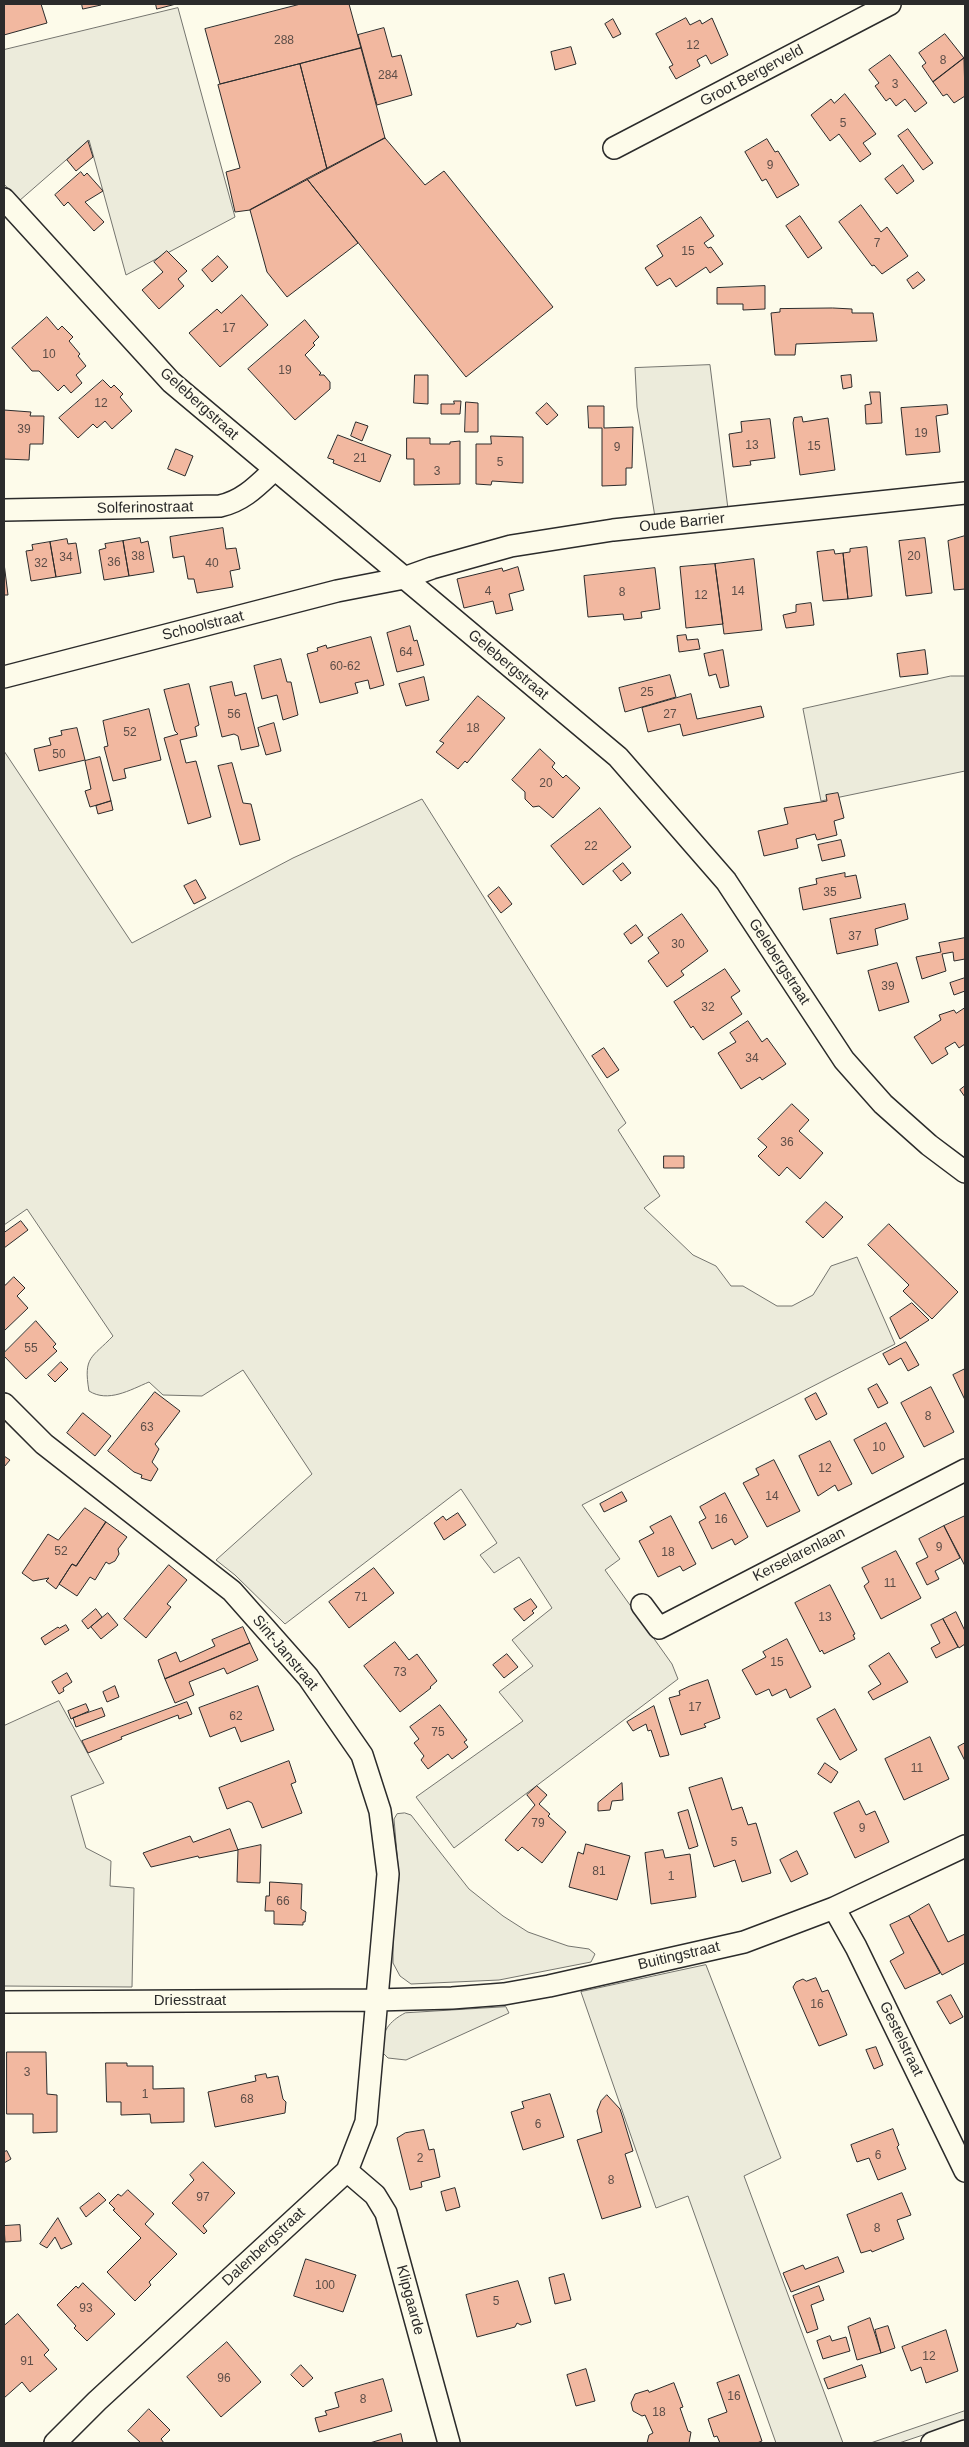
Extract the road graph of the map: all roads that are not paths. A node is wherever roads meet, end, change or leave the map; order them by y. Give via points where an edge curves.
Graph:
1 (890, 4) edge
2 (614, 148) dead end
3 (4, 199) edge
4 (274, 470) junction
5 (965, 493) edge
6 (4, 510) edge
7 (404, 578) junction
8 (4, 677) edge
9 (965, 1172) edge
10 (4, 1404) edge
11 (965, 1470) edge
12 (642, 1605) dead end
13 (965, 1846) edge
14 (834, 1908) junction
15 (376, 2000) junction
16 (4, 2002) edge
17 (347, 2171) junction
18 (965, 2171) edge
19 (965, 2431) edge
20 (60, 2441) edge
21 (449, 2443) edge
22 (932, 2443) edge

1 - 2 street, Groot Bergerveld
3 - 4 street, Gelebergstraat via 171,382
4 - 6 street, Solferinostraat via 235,503 220,506
4 - 7 street, Gelebergstraat
5 - 7 street, Oude Barrier via 613,530 511,546
7 - 8 street, Schoolstraat via 337,592
7 - 9 street, Gelebergstraat via 618,757 726,881 844,1060 883,1104
10 - 15 street, Sint-Janstraat via 44,1444 232,1591 308,1677 362,1754 380,1812 388,1874
11 - 12 street, Kerselarenlaan via 659,1628
13 - 14 street, Buitingstraat
14 - 15 street, Buitingstraat via 744,1942 549,1986 504,1994
14 - 18 street, Gestelstraat
15 - 16 street, Driesstraat
15 - 17 street, Dalenbergstraat via 366,2122
17 - 20 street, Dalenbergstraat via 97,2401
17 - 21 street, Klipgaarde via 375,2195 386,2213
19 - 22 street

